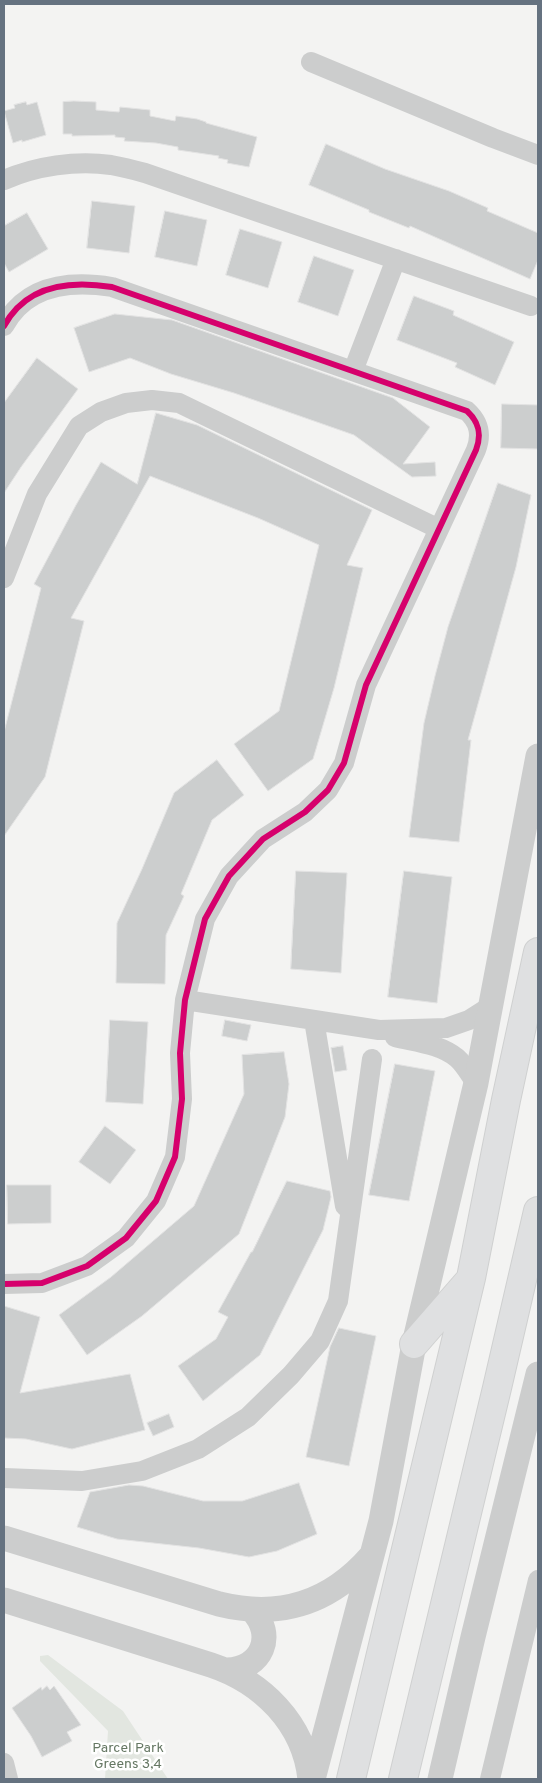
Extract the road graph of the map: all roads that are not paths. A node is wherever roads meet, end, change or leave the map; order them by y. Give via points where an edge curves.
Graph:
1 (311, 62) dead end
2 (538, 156) edge
3 (4, 180) edge
4 (396, 259) junction
5 (531, 306) dead end
6 (4, 326) edge
7 (353, 371) junction
8 (438, 530) junction
9 (4, 578) edge
10 (538, 756) edge
11 (538, 952) edge
12 (185, 1000) junction
13 (491, 1006) junction
14 (314, 1020) junction
15 (379, 1030) junction
16 (372, 1059) dead end
17 (476, 1083) junction
18 (538, 1211) edge
19 (349, 1226) junction
20 (471, 1278) junction
21 (4, 1284) edge
22 (414, 1344) junction
23 (538, 1374) edge
24 (4, 1478) edge
25 (4, 1538) edge
26 (372, 1556) junction
27 (538, 1580) edge
28 (4, 1600) edge
29 (252, 1610) junction
30 (228, 1670) junction
31 (4, 1763) edge
32 (8, 1779) edge
33 (312, 1779) edge
34 (351, 1779) edge
35 (402, 1779) edge
36 (440, 1779) edge
37 (490, 1779) edge

1 - 2 street
3 - 4 street via 74,164 110,165 145,173
4 - 5 street
4 - 7 street
6 - 7 street via 21,303 37,293 73,283 92,283 112,287
7 - 8 street via 466,411 478,424 479,442
8 - 9 street via 179,403 152,400 126,403 101,412 79,426 37,494
8 - 12 street via 366,685 344,763 322,796 305,812 263,839 229,876 205,919
10 - 13 street
11 - 20 main road
12 - 14 street
12 - 21 street via 180,1053 182,1099 175,1157 156,1201 126,1238 87,1266 42,1283
13 - 15 street via 469,1020 446,1028
13 - 17 street
14 - 15 street
14 - 19 street
15 - 17 street via 449,1052
16 - 19 street
17 - 22 street
18 - 35 main road
19 - 24 street via 338,1301 320,1341 248,1417 198,1449 142,1471 82,1481
20 - 22 main road
20 - 34 main road
22 - 26 street
23 - 36 street
25 - 29 street via 219,1604
26 - 29 street via 348,1580 318,1598 286,1608
26 - 33 street
27 - 37 street
28 - 30 street
29 - 30 street via 264,1630 260,1653 250,1664
30 - 33 street via 257,1687 281,1711 299,1740
31 - 32 street

